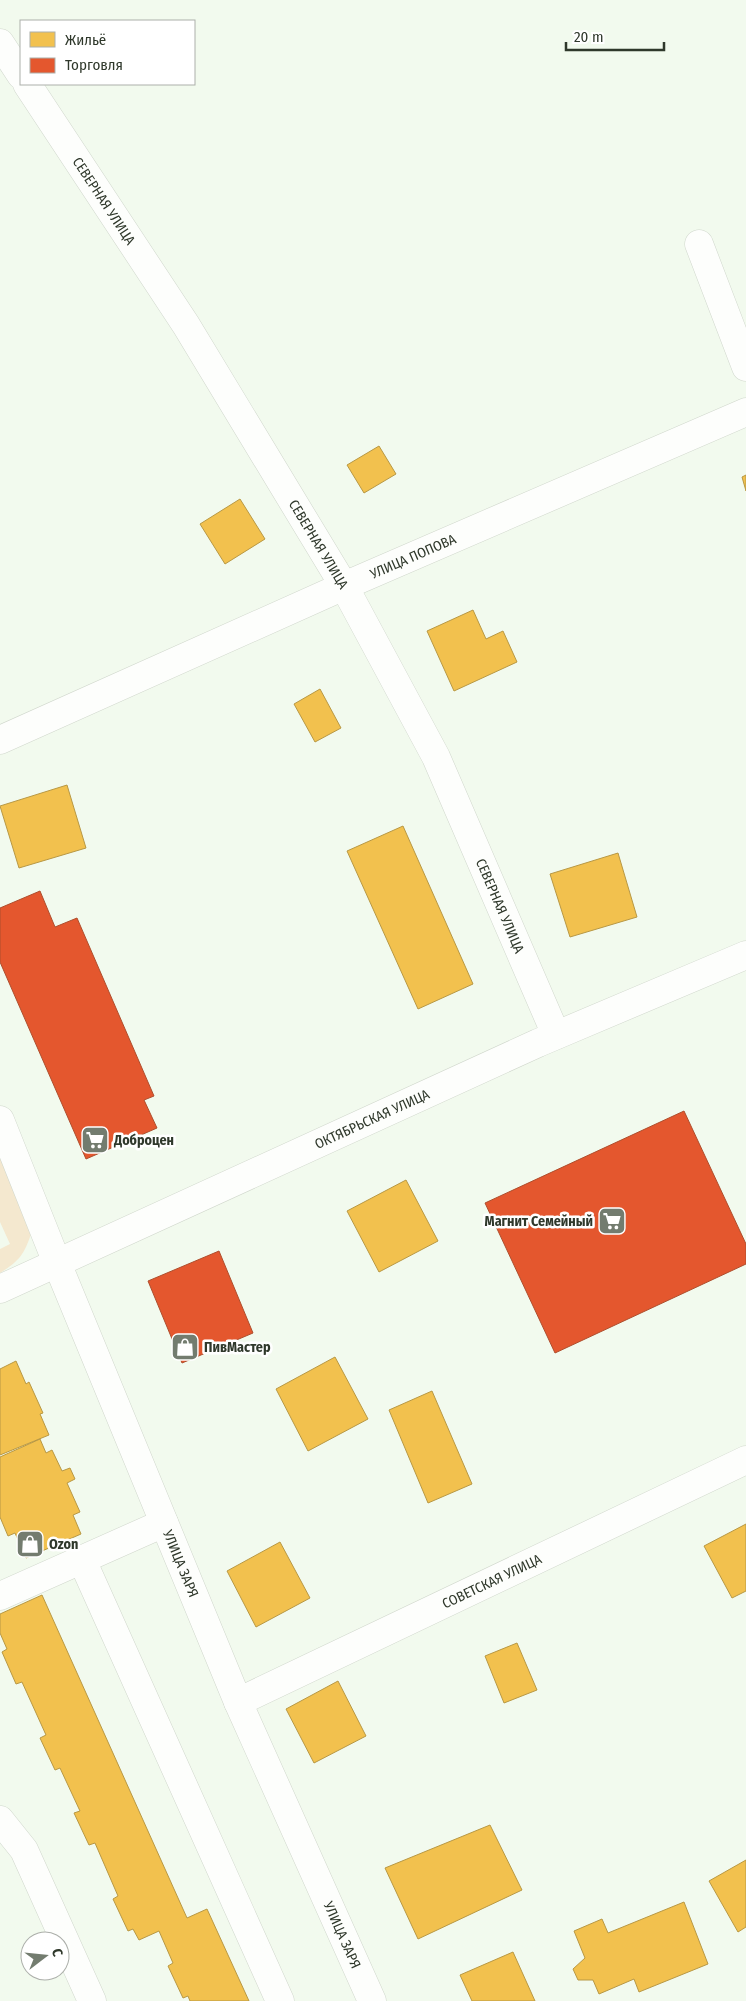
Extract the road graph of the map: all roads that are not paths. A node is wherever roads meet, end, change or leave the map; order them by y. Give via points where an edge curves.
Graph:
1 (0, 43) edge
2 (20, 73) edge
3 (28, 85) edge
4 (699, 244) dead end
5 (746, 367) edge
6 (746, 412) edge
7 (344, 586) junction
8 (0, 740) edge
9 (746, 955) edge
10 (556, 1035) junction
11 (0, 1120) edge
12 (57, 1263) junction
13 (0, 1288) edge
14 (746, 1460) edge
15 (164, 1522) junction
16 (82, 1560) junction
17 (0, 1596) edge
18 (238, 1702) junction
19 (0, 1820) edge
20 (92, 2001) edge
21 (280, 2001) edge
22 (372, 2001) edge

1 - 2 street
3 - 7 street, СЕВЕРНАЯ УЛИЦА via 186,325
4 - 5 street
6 - 7 street, УЛИЦА ПОПОВА
7 - 8 street, УЛИЦА ПОПОВА
7 - 10 street, СЕВЕРНАЯ УЛИЦА via 436,757
9 - 10 street, ОКТЯБРЬСКАЯ УЛИЦА
10 - 12 street, ОКТЯБРЬСКАЯ УЛИЦА
11 - 12 street, УЛИЦА ЗАРЯ
12 - 13 street, ОКТЯБРЬСКАЯ УЛИЦА
12 - 15 street, УЛИЦА ЗАРЯ
14 - 18 street, СОВЕТСКАЯ УЛИЦА
15 - 16 street
15 - 18 street, УЛИЦА ЗАРЯ
16 - 17 street
16 - 21 street
18 - 22 street, УЛИЦА ЗАРЯ
19 - 20 street via 24,1850

